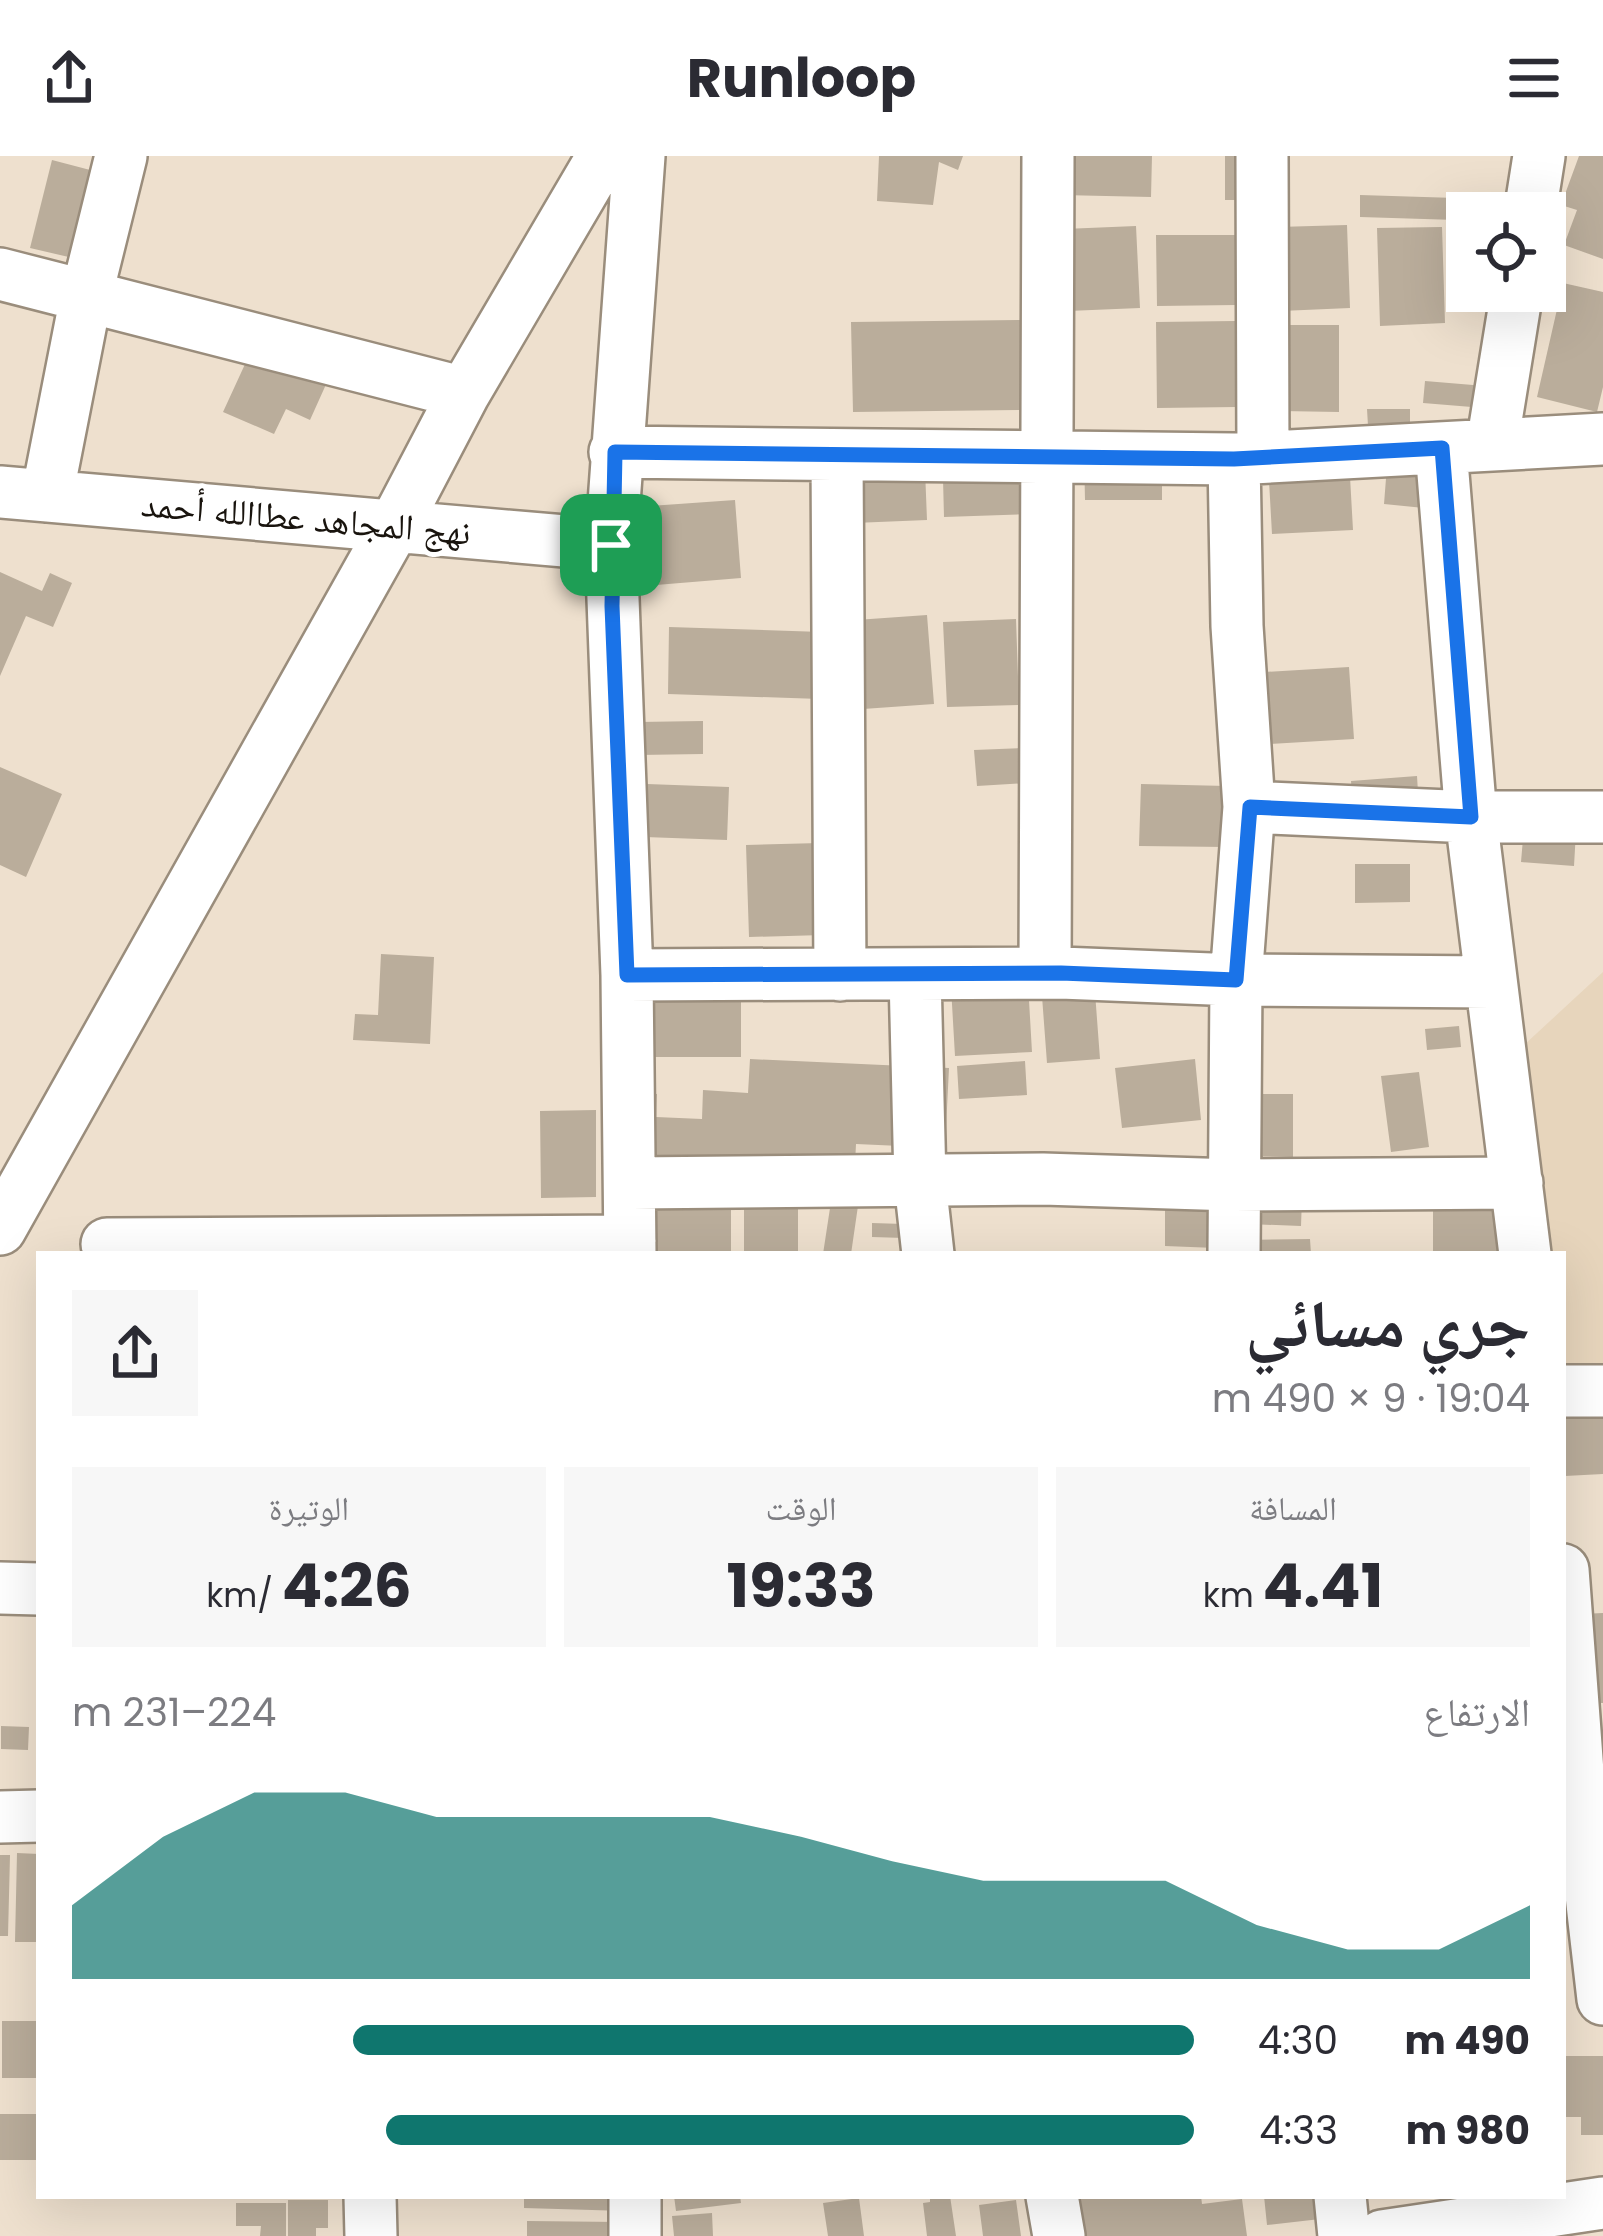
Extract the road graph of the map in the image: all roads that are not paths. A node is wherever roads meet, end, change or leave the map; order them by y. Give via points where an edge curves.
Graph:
1 (121, 156) edge
2 (602, 156) edge
3 (639, 156) edge
4 (1048, 156) edge
5 (1262, 156) edge
6 (1539, 156) edge
7 (1533, 192) edge
8 (0, 274) edge
9 (86, 297) junction
10 (1514, 312) edge
11 (464, 393) junction
12 (1603, 439) edge
13 (1492, 445) junction
14 (1442, 448) junction
15 (615, 452) junction
16 (837, 455) junction
17 (1048, 457) junction
18 (1248, 458) junction
19 (23, 494) edge
20 (395, 525) junction
21 (611, 545) junction
22 (1250, 807) junction
23 (1471, 817) junction
24 (1603, 817) edge
25 (1046, 973) junction
26 (627, 975) junction
27 (840, 975) junction
28 (915, 976) junction
29 (1236, 980) junction
30 (1491, 982) junction
31 (920, 1182) junction
32 (632, 1184) junction
33 (1517, 1184) junction
34 (1234, 1186) junction
35 (0, 1229) edge
36 (107, 1244) dead end
37 (630, 1248) edge
38 (928, 1251) edge
39 (1234, 1251) edge
40 (1525, 1251) edge
41 (1566, 1391) edge
42 (1603, 1391) edge
43 (0, 1588) edge
44 (36, 1588) edge
45 (1574, 1595) edge
46 (1572, 1799) edge
47 (0, 1816) edge
48 (36, 1816) edge
49 (1603, 2000) edge
50 (1566, 2005) edge
51 (370, 2199) edge
52 (635, 2199) edge
53 (1053, 2199) edge
54 (1340, 2199) edge
55 (1603, 2203) edge
56 (370, 2236) edge
57 (635, 2236) edge
58 (1059, 2236) edge
59 (1344, 2236) edge
60 (1382, 2236) edge

1 - 9 street
2 - 11 street
3 - 15 street
4 - 17 street
5 - 18 street
6 - 7 street
8 - 9 street
9 - 11 street
9 - 19 street
10 - 13 street
11 - 20 street
12 - 13 street
13 - 14 street
14 - 18 street
14 - 23 street
15 - 16 street
15 - 21 street
16 - 17 street
16 - 27 street
17 - 18 street
17 - 25 street
18 - 22 street via 1237,626
19 - 20 street, نهج المجاهد عطاالله أحمد
20 - 21 street, نهج المجاهد عطاالله أحمد
20 - 35 street
21 - 26 street
22 - 23 street
22 - 29 street
23 - 24 street
23 - 30 street
25 - 28 street
25 - 29 street
26 - 27 street
26 - 32 street
27 - 28 street
28 - 31 street
29 - 30 street
29 - 34 street
30 - 33 street
31 - 32 street
31 - 34 street
31 - 38 street
32 - 37 street
33 - 34 street
33 - 40 street
34 - 39 street
36 - 37 street
41 - 42 street
43 - 44 street
45 - 46 street
46 - 49 street
47 - 48 street
49 - 50 street
51 - 56 street
52 - 57 street
53 - 58 street
54 - 59 street
55 - 60 street

